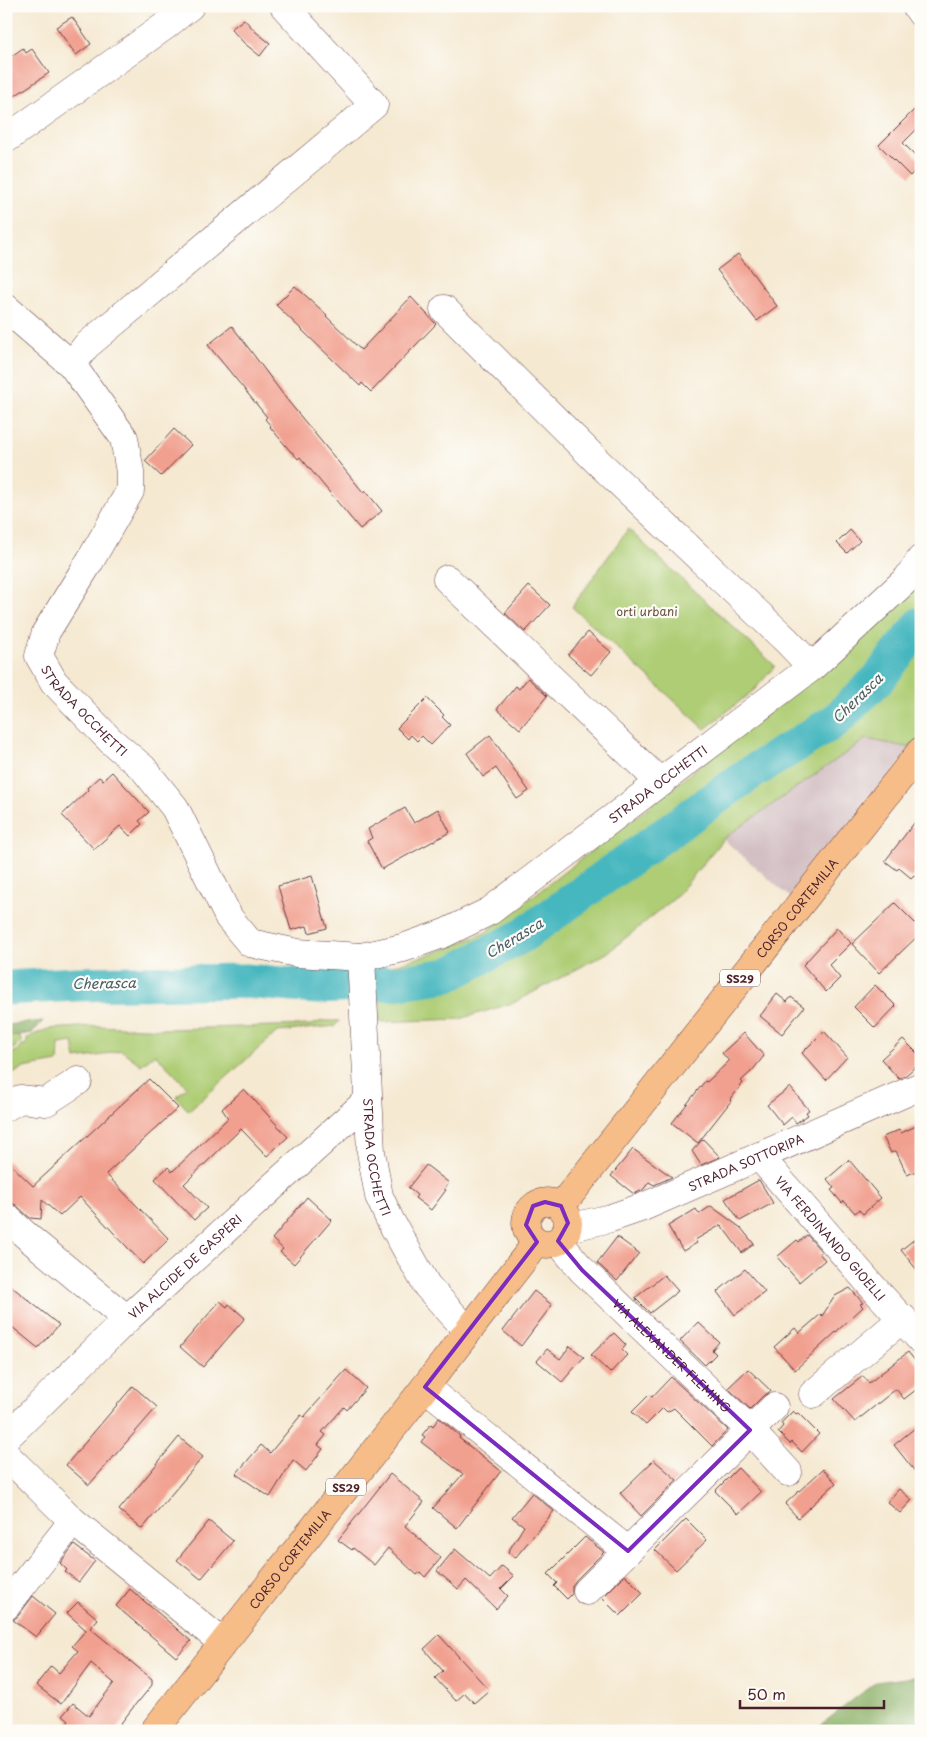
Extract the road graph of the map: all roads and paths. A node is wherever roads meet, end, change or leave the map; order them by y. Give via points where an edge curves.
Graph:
1 (190, 6) edge
2 (284, 6) edge
3 (916, 6) edge
4 (921, 14) edge
5 (6, 139) edge
6 (6, 308) edge
7 (444, 309) dead end
8 (72, 365) junction
9 (921, 558) edge
10 (447, 579) dead end
11 (812, 667) junction
12 (921, 751) edge
13 (661, 783) junction
14 (361, 957) junction
15 (78, 1081) dead end
16 (921, 1086) edge
17 (367, 1101) junction
18 (6, 1107) edge
19 (759, 1156) junction
20 (6, 1217) edge
21 (556, 1229) junction
22 (903, 1318) junction
23 (127, 1319) junction
24 (468, 1331) junction
25 (921, 1340) edge
26 (425, 1387) junction
27 (812, 1394) dead end
28 (774, 1407) dead end
29 (750, 1430) junction
30 (6, 1438) edge
31 (6, 1455) edge
32 (788, 1472) dead end
33 (73, 1521) junction
34 (628, 1551) junction
35 (587, 1592) dead end
36 (6, 1606) edge
37 (223, 1643) junction
38 (154, 1731) edge

1 - 5 street
2 - 8 street via 374,105 86,346
3 - 4 street
6 - 8 street, STRADA OCCHETTI
7 - 11 street
8 - 14 street, STRADA OCCHETTI via 124,438 130,491 46,632 39,656 54,682 111,741 143,768 175,808 229,918 250,943 297,953
9 - 11 street, STRADA OCCHETTI via 907,579
10 - 13 street
11 - 13 street, STRADA OCCHETTI
12 - 21 main road, CORSO CORTEMILIA / SS29
13 - 14 street, STRADA OCCHETTI via 490,912 403,948
14 - 17 street, STRADA OCCHETTI
15 - 18 street via 46,1102 20,1099
16 - 19 street, STRADA SOTTORIPA
17 - 23 street, VIA ALCIDE DE GASPERI
17 - 24 street, STRADA OCCHETTI via 378,1196 427,1286
19 - 21 street, STRADA SOTTORIPA via 611,1218
19 - 22 street, VIA FERDINANDO GIOELLI
20 - 23 street
21 - 24 main road, CORSO CORTEMILIA / SS29
21 - 29 street, VIA ALEXANDER FLEMING via 582,1270
22 - 25 street, VIA FERDINANDO GIOELLI
22 - 27 street
23 - 30 street, VIA ALCIDE DE GASPERI
24 - 26 main road, CORSO CORTEMILIA / SS29
26 - 34 street
26 - 37 main road, CORSO CORTEMILIA / SS29
28 - 29 street
29 - 32 street, VIA ALEXANDER FLEMING
29 - 34 street
31 - 33 street
33 - 36 street
33 - 37 street
34 - 35 street
37 - 38 main road, CORSO CORTEMILIA / SS29

